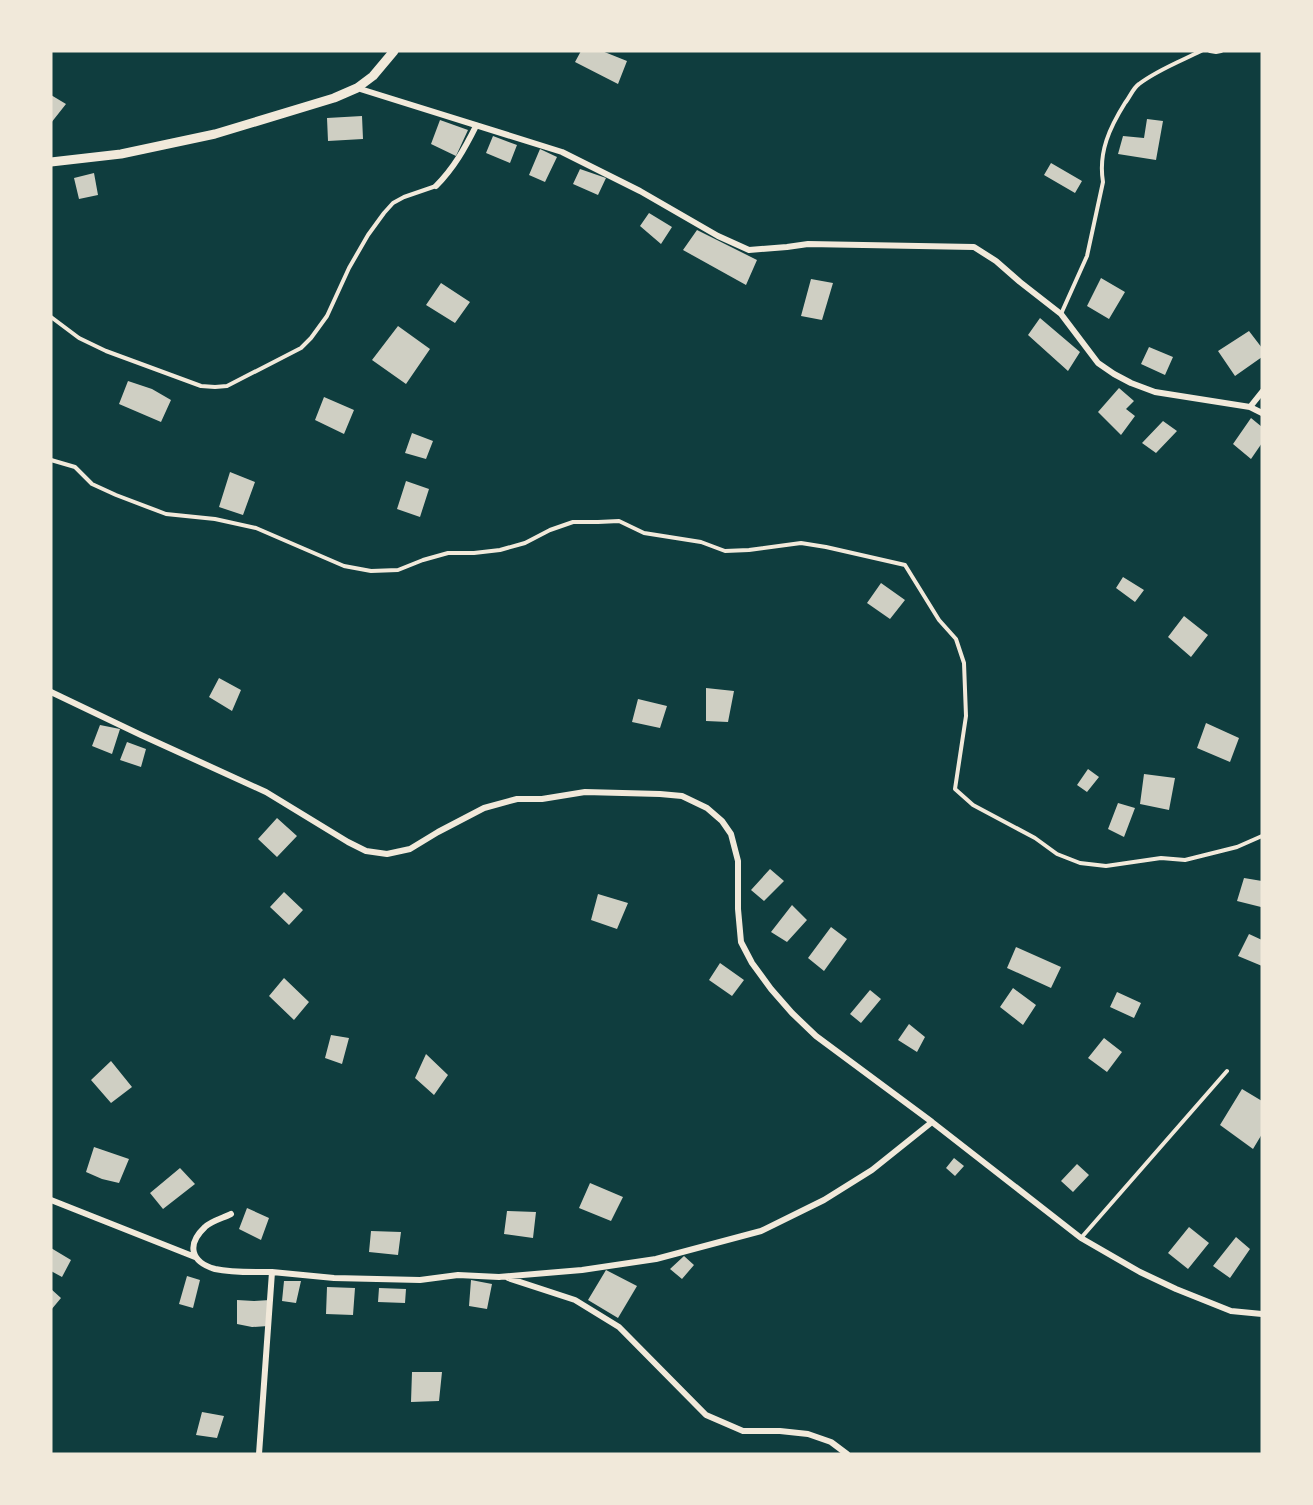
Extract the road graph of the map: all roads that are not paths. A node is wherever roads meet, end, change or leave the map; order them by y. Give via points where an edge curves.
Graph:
1 (394, 51) edge
2 (1201, 51) edge
3 (1210, 51) edge
4 (1221, 51) edge
5 (357, 88) junction
6 (476, 126) junction
7 (51, 162) edge
8 (436, 186) joint
9 (1061, 314) junction
10 (51, 317) edge
11 (1262, 392) edge
12 (1250, 407) junction
13 (1262, 412) edge
14 (51, 460) edge
15 (51, 693) edge
16 (1262, 836) edge
17 (1227, 1071) dead end
18 (932, 1122) junction
19 (51, 1200) edge
20 (231, 1214) dead end
21 (1081, 1238) junction
22 (195, 1257) junction
23 (272, 1272) junction
24 (503, 1277) junction
25 (1262, 1314) edge
26 (259, 1454) edge
27 (847, 1454) edge

1 - 5 main road
2 - 9 lane via 1137,85 1116,117 1102,154 1103,182 1088,256
3 - 4 lane
5 - 6 street
5 - 7 main road via 215,134 121,154
6 - 8 street via 460,157
6 - 9 street via 562,152 749,250 808,244 974,247
8 - 10 lane via 404,197 384,213 349,268 327,316 301,348 227,386 201,386 106,351 79,338
9 - 12 street via 1098,363 1131,383 1155,392
11 - 12 street
12 - 13 street
14 - 16 lane via 75,468 92,484 166,514 256,528 344,566 372,571 398,570 448,553 500,550 573,522 619,521 644,533 701,542 724,551 801,543 905,565 939,620 956,639 964,663 966,716 955,789 973,805 1057,854 1080,863 1106,866 1161,858 1185,860 1237,847
15 - 18 street via 266,792 366,851 387,854 410,849 484,808 518,800 585,792 682,796 699,804 722,821 731,834 738,861 741,942 771,989 816,1035
17 - 21 lane
18 - 21 street
18 - 24 street via 863,1176 761,1231 656,1259
19 - 22 street
20 - 22 street via 206,1226 196,1238
21 - 25 street via 1176,1289 1231,1311
22 - 23 street via 216,1269
23 - 24 street via 420,1280 458,1275
23 - 26 street
24 - 27 street via 575,1300 619,1327 706,1414 743,1431 808,1434 831,1442

